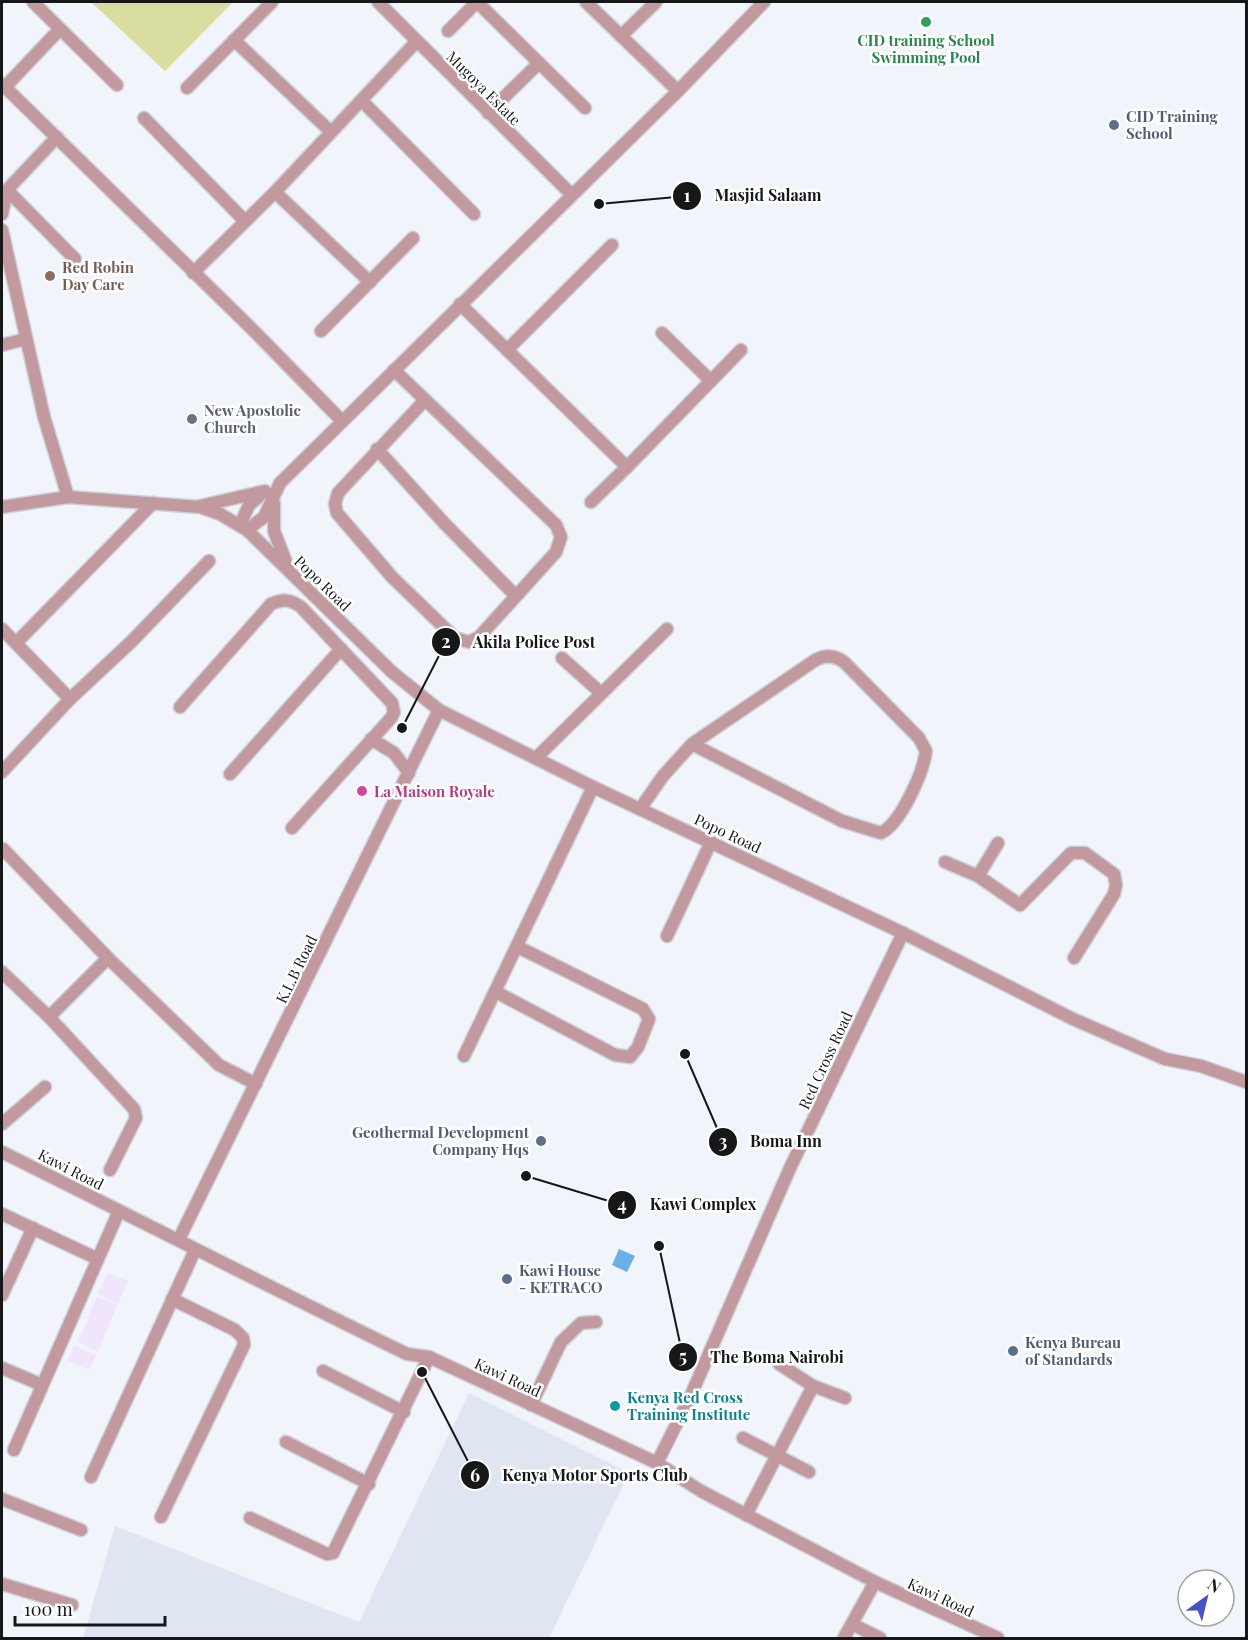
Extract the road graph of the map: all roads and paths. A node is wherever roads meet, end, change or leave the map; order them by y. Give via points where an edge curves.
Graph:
1 (33, 2) edge
2 (272, 2) edge
3 (378, 2) edge
4 (477, 2) edge
5 (586, 2) edge
6 (656, 2) edge
7 (764, 2) edge
8 (60, 28) junction
9 (448, 31) dead end
10 (621, 36) junction
11 (234, 40) junction
12 (417, 41) junction
13 (539, 63) junction
14 (117, 85) dead end
15 (3, 86) edge
16 (187, 88) dead end
17 (678, 91) junction
18 (362, 101) junction
19 (585, 108) dead end
20 (488, 113) junction
21 (144, 118) dead end
22 (330, 132) junction
23 (57, 137) junction
24 (7, 190) junction
25 (275, 192) junction
26 (571, 194) junction
27 (2, 214) edge
28 (474, 214) dead end
29 (244, 220) junction
30 (2, 230) edge
31 (413, 238) dead end
32 (612, 245) dead end
33 (75, 259) dead end
34 (193, 273) junction
35 (370, 282) junction
36 (460, 304) junction
37 (321, 331) dead end
38 (662, 333) dead end
39 (26, 339) junction
40 (2, 345) edge
41 (507, 350) junction
42 (741, 350) dead end
43 (394, 370) junction
44 (711, 381) junction
45 (425, 400) junction
46 (342, 421) junction
47 (377, 449) junction
48 (627, 467) junction
49 (269, 495) junction
50 (68, 497) junction
51 (591, 502) dead end
52 (153, 503) junction
53 (2, 507) edge
54 (196, 507) junction
55 (243, 528) junction
56 (209, 561) dead end
57 (291, 574) junction
58 (515, 595) junction
59 (2, 629) edge
60 (668, 629) dead end
61 (16, 643) junction
62 (341, 649) junction
63 (562, 658) dead end
64 (601, 693) junction
65 (70, 699) junction
66 (180, 707) dead end
67 (439, 710) junction
68 (371, 739) junction
69 (692, 744) junction
70 (536, 758) junction
71 (5, 765) edge
72 (409, 773) junction
73 (230, 774) dead end
74 (594, 787) junction
75 (640, 808) junction
76 (292, 828) dead end
77 (711, 842) junction
78 (998, 843) dead end
79 (3, 849) dead end
80 (945, 862) dead end
81 (978, 876) junction
82 (903, 933) junction
83 (667, 936) dead end
84 (518, 947) junction
85 (108, 958) junction
86 (1074, 958) dead end
87 (2, 972) edge
88 (496, 992) junction
89 (49, 1017) junction
90 (464, 1056) dead end
91 (1246, 1082) edge
92 (256, 1084) junction
93 (45, 1087) dead end
94 (2, 1124) edge
95 (2, 1152) edge
96 (110, 1170) dead end
97 (119, 1211) junction
98 (2, 1214) edge
99 (33, 1228) junction
100 (179, 1239) junction
101 (195, 1250) junction
102 (98, 1259) junction
103 (2, 1295) edge
104 (172, 1299) junction
105 (596, 1322) dead end
106 (429, 1357) junction
107 (779, 1364) dead end
108 (2, 1368) edge
109 (323, 1371) dead end
110 (42, 1385) junction
111 (813, 1386) junction
112 (844, 1398) dead end
113 (531, 1405) junction
114 (404, 1412) junction
115 (743, 1438) dead end
116 (286, 1442) dead end
117 (14, 1450) dead end
118 (777, 1455) junction
119 (657, 1464) junction
120 (809, 1472) dead end
121 (91, 1477) dead end
122 (369, 1484) junction
123 (2, 1499) edge
124 (746, 1515) junction
125 (161, 1517) dead end
126 (250, 1518) dead end
127 (81, 1530) dead end
128 (874, 1582) junction
129 (2, 1584) edge
130 (72, 1605) dead end
131 (852, 1624) junction
132 (844, 1638) edge
133 (880, 1638) edge
134 (998, 1638) edge

1 - 8 street
2 - 11 street
3 - 12 street, Mugoya Estate
4 - 9 street
4 - 13 street
5 - 10 street
6 - 10 street
7 - 17 street
8 - 14 street
8 - 15 street
10 - 17 street
11 - 16 street
11 - 22 street
12 - 18 street
12 - 20 street, Mugoya Estate
13 - 19 street
13 - 20 street
15 - 23 street
17 - 26 street
18 - 22 street
18 - 28 street
20 - 26 street, Mugoya Estate
21 - 29 street
22 - 25 street
23 - 24 street
23 - 34 street
24 - 27 street
24 - 33 street
25 - 29 street
25 - 35 street
26 - 36 street
29 - 34 street
30 - 39 street
31 - 35 street
32 - 41 street
34 - 46 street
35 - 37 street
36 - 41 street
36 - 43 street
38 - 44 street
39 - 40 street
39 - 50 street
41 - 48 street
42 - 44 street
43 - 45 street
43 - 46 street
44 - 48 street
45 - 47 street
45 - 58 street via 559,530 556,552
46 - 49 street
47 - 58 street
47 - 58 street via 338,493 335,504 337,513 392,577 455,638 469,642 479,637
48 - 51 street
49 - 54 street
49 - 55 street via 259,522
49 - 55 street via 249,504
49 - 57 street via 274,531
50 - 52 street
50 - 53 street
52 - 54 street
52 - 61 street
54 - 55 street, Popo Road via 220,514
55 - 57 street, Popo Road
56 - 65 street
57 - 67 street, Popo Road via 392,672
59 - 61 street
60 - 64 street
61 - 65 street
62 - 66 street via 302,607 283,599 271,604
62 - 68 street via 395,707 391,718
62 - 73 street
63 - 64 street
64 - 70 street
65 - 71 street
67 - 70 street, Popo Road
67 - 72 street, K.L.B Road
68 - 72 street via 394,753
68 - 76 street
69 - 69 street via 818,658 829,656 840,659 852,670 919,738 926,751 903,808 881,833 842,820
69 - 75 street
70 - 74 street, Popo Road
72 - 92 street, K.L.B Road
74 - 75 street, Popo Road
74 - 84 street
75 - 77 street, Popo Road
77 - 82 street, Popo Road
77 - 83 street
78 - 81 street
79 - 85 street
80 - 81 street
81 - 86 street via 1020,905 1071,853 1085,854 1108,867 1114,874 1114,894
82 - 91 street, Popo Road via 1165,1059 1219,1071
82 - 119 street, Red Cross Road via 790,1168 692,1395
84 - 88 street
84 - 88 street via 643,1009 649,1019 639,1047 630,1057 615,1055
85 - 89 street
85 - 92 street via 219,1065
87 - 89 street
88 - 90 street
89 - 96 street via 134,1109 136,1118
92 - 100 street, K.L.B Road
93 - 94 street
95 - 97 street, Kawi Road
97 - 100 street, Kawi Road
97 - 102 street
98 - 99 street
99 - 102 street
99 - 103 street
100 - 101 street, Kawi Road
101 - 104 street
101 - 106 street, Kawi Road via 407,1354
102 - 110 street
104 - 121 street
104 - 125 street via 235,1330 244,1345
105 - 113 street via 581,1323 561,1342
106 - 113 street, Kawi Road
106 - 114 street
107 - 111 street
108 - 110 street
109 - 114 street
110 - 117 street
111 - 112 street
111 - 118 street
113 - 119 street, Kawi Road
114 - 122 street
115 - 118 street
116 - 122 street
118 - 120 street
118 - 124 street
119 - 124 street, Kawi Road
122 - 126 street via 333,1553 327,1554
123 - 127 street
124 - 128 street, Kawi Road
128 - 131 street
128 - 134 street, Kawi Road
129 - 130 street
131 - 132 street
131 - 133 street

